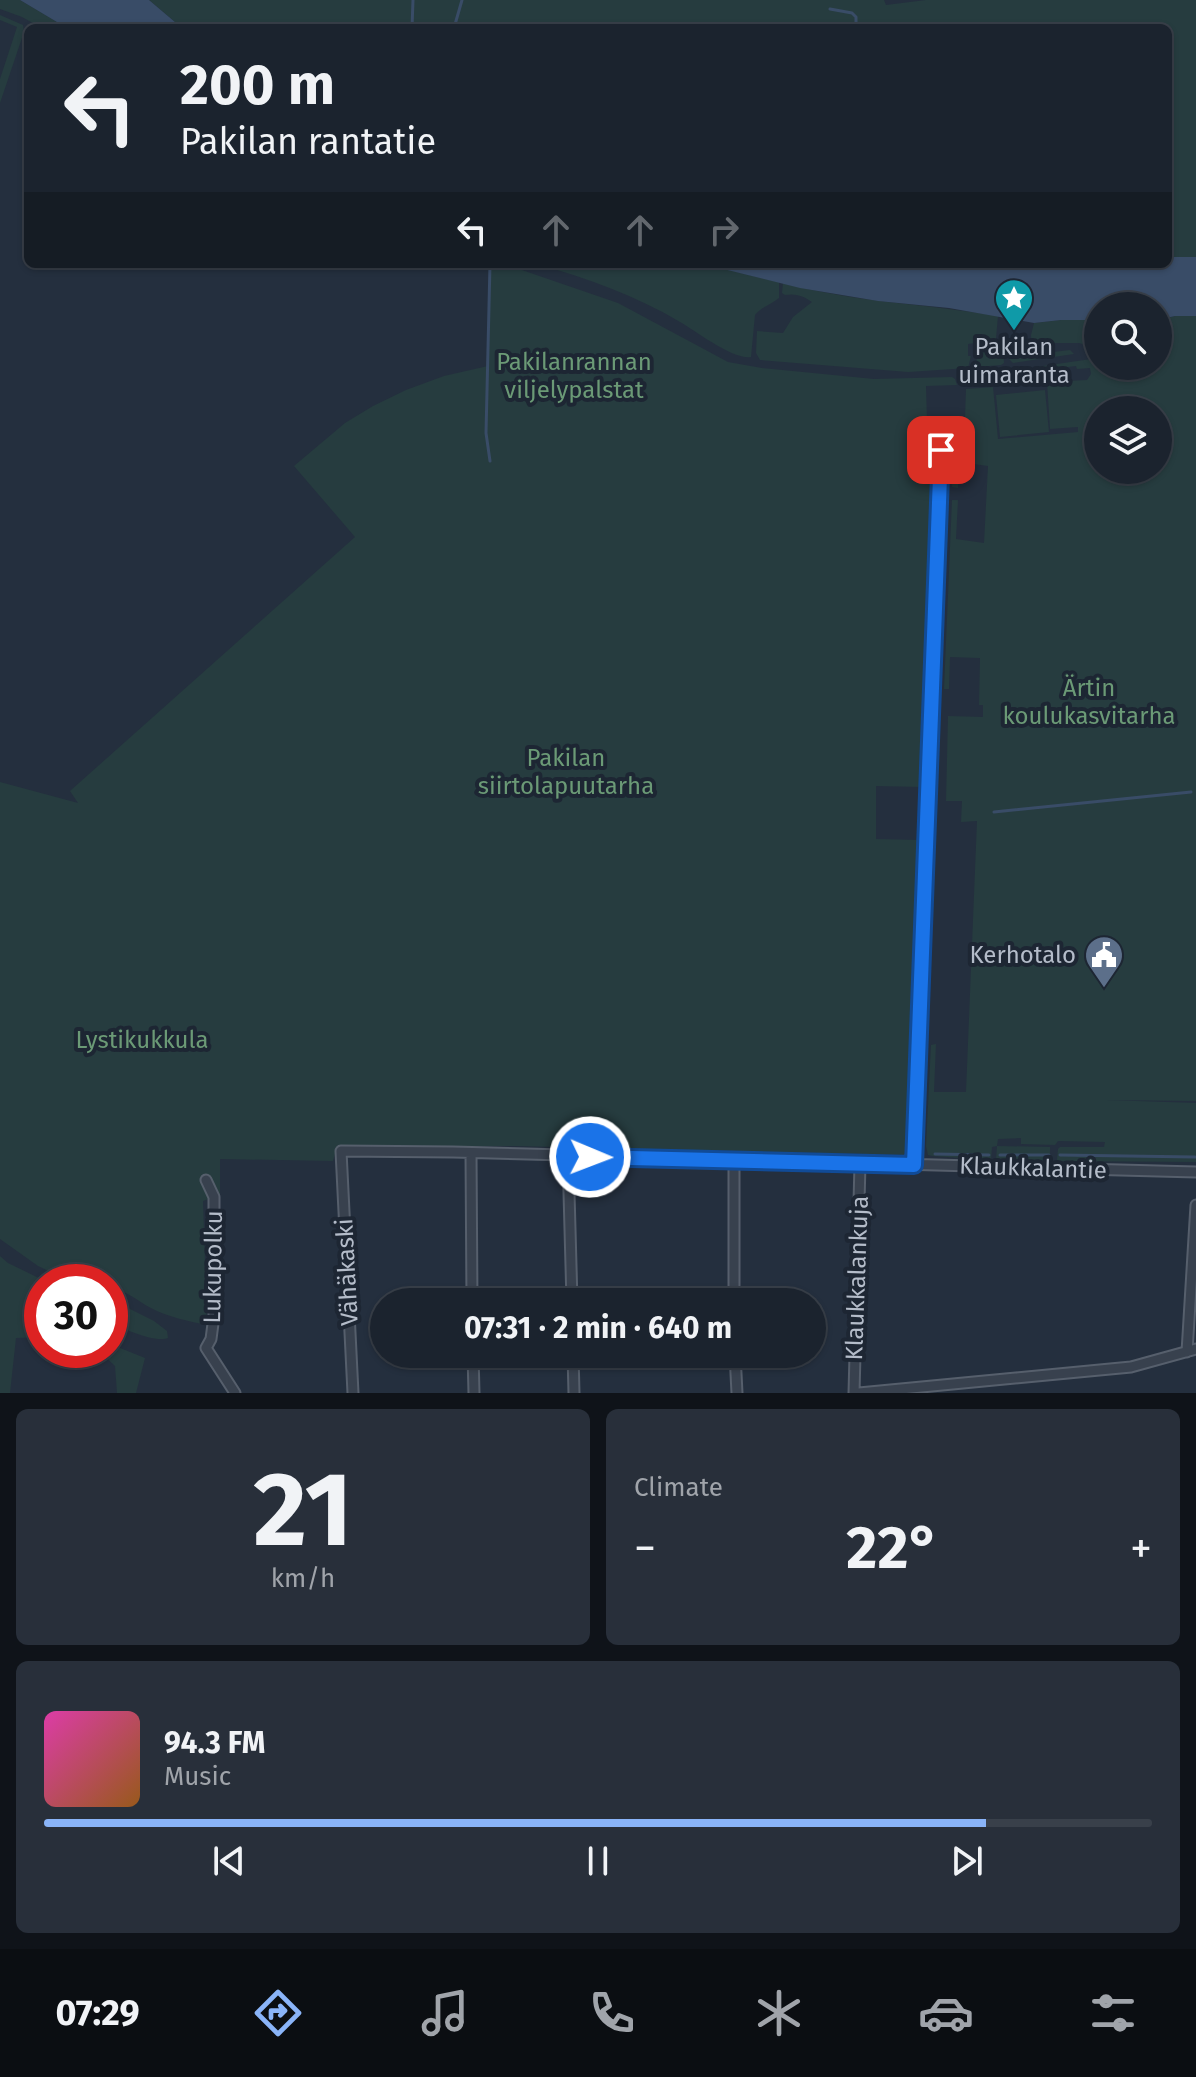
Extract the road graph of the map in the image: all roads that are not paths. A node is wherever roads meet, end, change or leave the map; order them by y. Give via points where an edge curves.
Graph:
1 (941, 450) dead end
2 (341, 1151) joint
3 (471, 1153) junction
4 (568, 1156) junction
5 (734, 1159) junction
6 (860, 1164) junction
7 (914, 1165) junction
8 (1196, 1172) edge
9 (206, 1180) dead end
10 (1196, 1205) edge
11 (472, 1288) edge
12 (572, 1288) edge
13 (734, 1288) edge
14 (1191, 1350) edge
15 (473, 1368) edge
16 (573, 1368) edge
17 (736, 1368) edge
18 (954, 1388) edge
19 (235, 1393) edge
20 (353, 1393) edge
21 (474, 1393) edge
22 (574, 1393) edge
23 (737, 1393) edge
24 (856, 1393) edge

1 - 7 street
2 - 3 street, Klaukkalantie
2 - 20 street, Vähäkaski
3 - 4 street, Klaukkalantie
3 - 11 street
4 - 5 street, Klaukkalantie
4 - 12 street
5 - 6 street, Klaukkalantie
5 - 13 street
6 - 7 street, Klaukkalantie
6 - 24 street, Klaukkalankuja
7 - 8 street, Klaukkalantie
9 - 19 street, Lukupolku via 214,1197 214,1316 206,1348
10 - 14 street
14 - 18 street via 1131,1367
15 - 21 street
16 - 22 street
17 - 23 street
18 - 24 street

